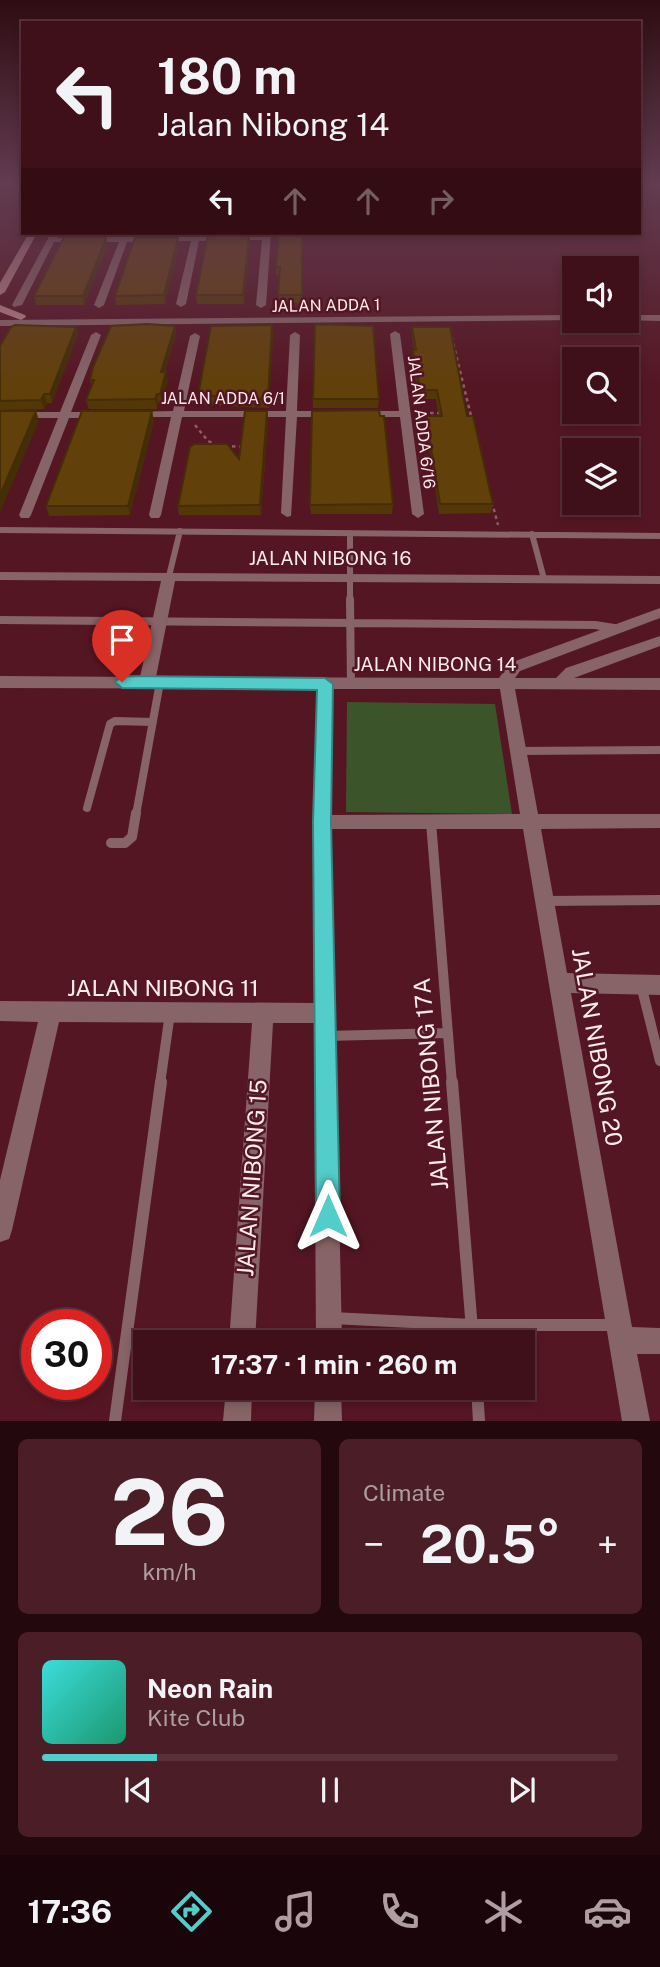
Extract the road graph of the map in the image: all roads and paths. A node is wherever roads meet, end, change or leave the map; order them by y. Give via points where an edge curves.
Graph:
1 (23, 251) edge
2 (45, 251) edge
3 (119, 251) edge
4 (193, 251) edge
5 (265, 251) edge
6 (0, 292) edge
7 (18, 304) dead end
8 (181, 304) dead end
9 (99, 305) dead end
10 (261, 305) dead end
11 (0, 308) edge
12 (0, 317) edge
13 (21, 317) junction
14 (562, 318) edge
15 (639, 318) edge
16 (660, 318) edge
17 (78, 321) junction
18 (0, 323) edge
19 (395, 334) dead end
20 (96, 335) dead end
21 (295, 335) dead end
22 (195, 336) dead end
23 (444, 413) edge
24 (180, 414) junction
25 (291, 414) junction
26 (405, 414) junction
27 (0, 415) edge
28 (65, 415) junction
29 (254, 447) edge
30 (287, 513) dead end
31 (418, 514) dead end
32 (25, 515) dead end
33 (155, 515) dead end
34 (0, 530) edge
35 (180, 531) junction
36 (350, 533) junction
37 (532, 534) junction
38 (660, 536) edge
39 (0, 576) edge
40 (169, 576) junction
41 (349, 577) junction
42 (544, 579) junction
43 (660, 580) edge
44 (660, 613) edge
45 (0, 620) edge
46 (159, 621) junction
47 (350, 622) junction
48 (614, 628) junction
49 (660, 641) edge
50 (0, 682) edge
51 (154, 682) junction
52 (506, 682) junction
53 (560, 683) junction
54 (325, 684) junction
55 (351, 684) junction
56 (660, 684) edge
57 (153, 722) junction
58 (660, 750) edge
59 (518, 751) junction
60 (87, 808) dead end
61 (660, 821) edge
62 (322, 822) junction
63 (431, 822) junction
64 (531, 822) junction
65 (111, 843) dead end
66 (660, 900) edge
67 (545, 901) junction
68 (559, 983) junction
69 (650, 985) edge
70 (0, 1011) edge
71 (51, 1012) junction
72 (170, 1013) junction
73 (326, 1013) junction
74 (263, 1014) junction
75 (448, 1033) junction
76 (326, 1036) junction
77 (660, 1061) edge
78 (0, 1230) edge
79 (329, 1318) junction
80 (472, 1325) junction
81 (243, 1330) edge
82 (329, 1330) edge
83 (472, 1330) edge
84 (621, 1333) junction
85 (660, 1341) edge
86 (238, 1400) edge
87 (328, 1400) edge
88 (478, 1400) edge
89 (115, 1421) edge
90 (237, 1421) edge
91 (328, 1421) edge
92 (479, 1421) edge
93 (636, 1421) edge

1 - 6 main road
2 - 7 street
3 - 9 street
4 - 8 street
5 - 10 street
11 - 13 main road
12 - 13 street, JALAN ADDA 1
13 - 17 street, JALAN ADDA 1
14 - 17 street, JALAN ADDA 1
15 - 16 street
17 - 18 street, JALAN ADDA 1
19 - 26 street, JALAN ADDA 6/16
20 - 28 street
21 - 25 street
22 - 24 street
23 - 26 path
24 - 25 street, JALAN ADDA 6/1
24 - 28 street, JALAN ADDA 6/1
24 - 29 path via 208,441
24 - 33 street
25 - 26 street, JALAN ADDA 6/1
25 - 30 street
26 - 31 street, JALAN ADDA 6/16
27 - 28 street, JALAN ADDA 6/1
28 - 32 street
34 - 35 lane
35 - 36 lane
35 - 40 lane
36 - 37 lane
36 - 41 lane
37 - 38 lane
37 - 42 lane
39 - 40 street, JALAN NIBONG 16
40 - 41 street, JALAN NIBONG 16
40 - 46 street
41 - 42 street, JALAN NIBONG 16
41 - 47 lane
42 - 43 street, JALAN NIBONG 16
44 - 48 street
45 - 46 lane
46 - 47 lane
46 - 51 street
47 - 48 lane
47 - 55 lane
48 - 52 street via 515,667
49 - 53 street via 571,672
50 - 51 street, JALAN NIBONG 14
51 - 54 street, JALAN NIBONG 14
51 - 57 lane
52 - 53 street, JALAN NIBONG 14
52 - 55 street, JALAN NIBONG 14
52 - 59 street, JALAN NIBONG 20
53 - 56 street, JALAN NIBONG 14
54 - 55 street, JALAN NIBONG 14
54 - 62 street
57 - 60 lane via 110,724
57 - 65 lane via 132,836 125,843
58 - 59 lane
59 - 64 street, JALAN NIBONG 20
61 - 64 street
62 - 63 street
62 - 73 street
63 - 64 street
63 - 75 lane, JALAN NIBONG 17A
64 - 67 street, JALAN NIBONG 20
66 - 67 lane
67 - 68 street, JALAN NIBONG 20
68 - 69 street
68 - 84 street, JALAN NIBONG 20
69 - 77 lane
70 - 71 street, JALAN NIBONG 11
71 - 72 street, JALAN NIBONG 11
71 - 78 street
72 - 74 street, JALAN NIBONG 11
72 - 89 lane
73 - 74 street, JALAN NIBONG 11
73 - 76 street
74 - 81 street, JALAN NIBONG 15
75 - 76 lane
75 - 80 lane, JALAN NIBONG 17A
76 - 79 street
79 - 80 lane
79 - 82 street
80 - 83 lane, JALAN NIBONG 17A
80 - 84 lane
84 - 85 street
84 - 93 street, JALAN NIBONG 20
86 - 90 street
87 - 91 street
88 - 92 lane

